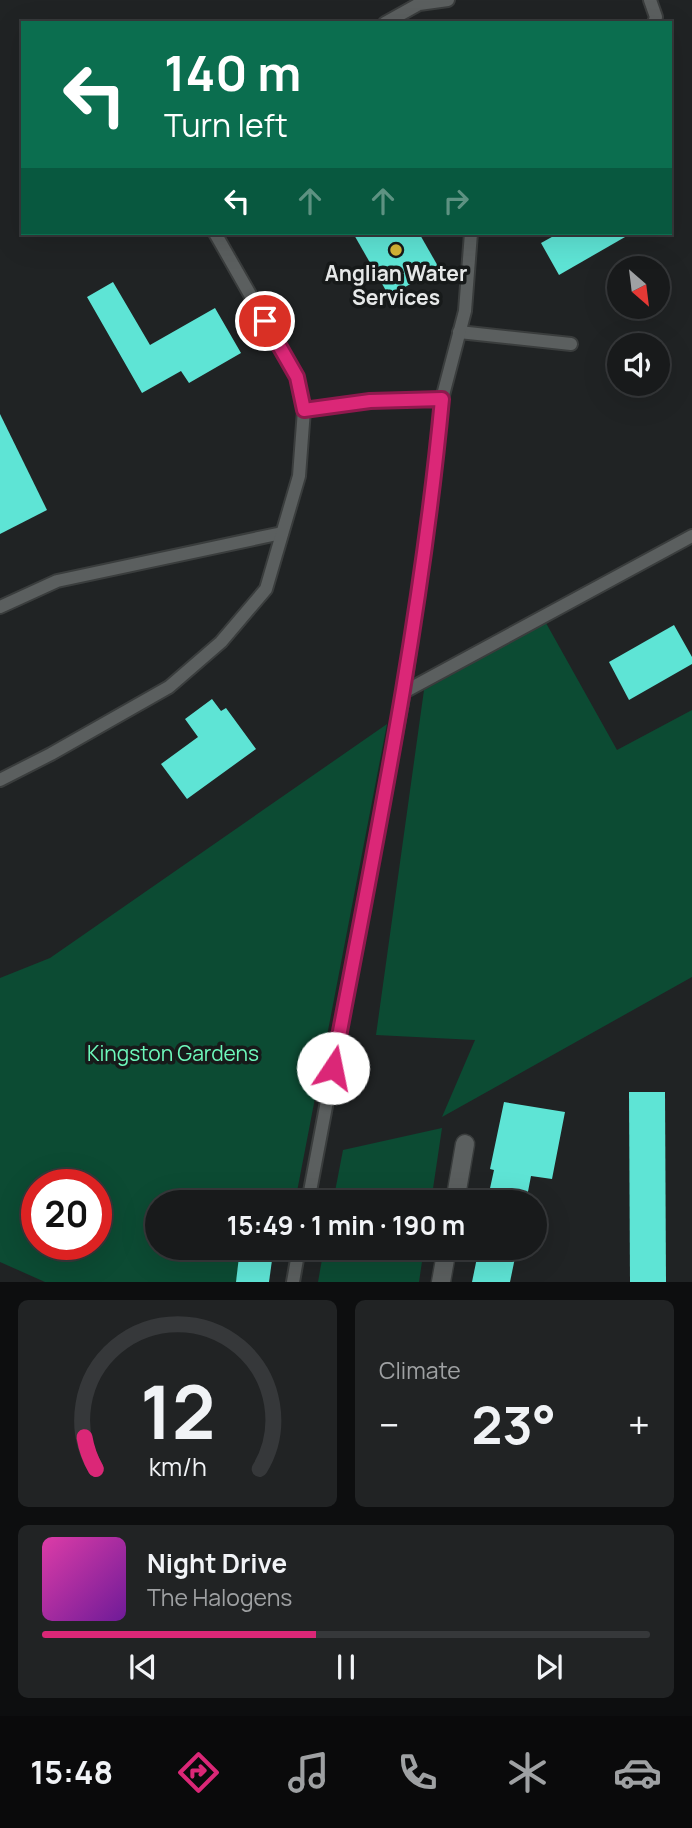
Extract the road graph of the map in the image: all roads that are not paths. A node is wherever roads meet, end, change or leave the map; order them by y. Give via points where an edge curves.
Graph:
1 (448, 0) edge
2 (650, 0) edge
3 (389, 21) edge
4 (655, 21) edge
5 (216, 235) edge
6 (471, 235) edge
7 (459, 332) junction
8 (571, 344) dead end
9 (442, 399) junction
10 (304, 410) junction
11 (282, 533) junction
12 (692, 536) edge
13 (0, 607) edge
14 (404, 692) junction
15 (0, 764) edge
16 (3, 779) edge
17 (465, 1144) dead end
18 (309, 1190) edge
19 (457, 1190) edge
20 (297, 1260) edge
21 (445, 1260) edge
22 (292, 1282) edge
23 (440, 1282) edge

1 - 3 lane via 419,4
2 - 4 lane
5 - 10 lane via 297,377
6 - 7 lane
7 - 8 lane
7 - 9 lane
9 - 10 lane via 370,401
9 - 14 lane
10 - 11 lane via 299,475
11 - 13 lane via 57,581
11 - 16 lane via 266,589 221,642 169,687
12 - 14 lane
14 - 18 lane
15 - 16 lane
17 - 19 street
20 - 22 lane
21 - 23 street

